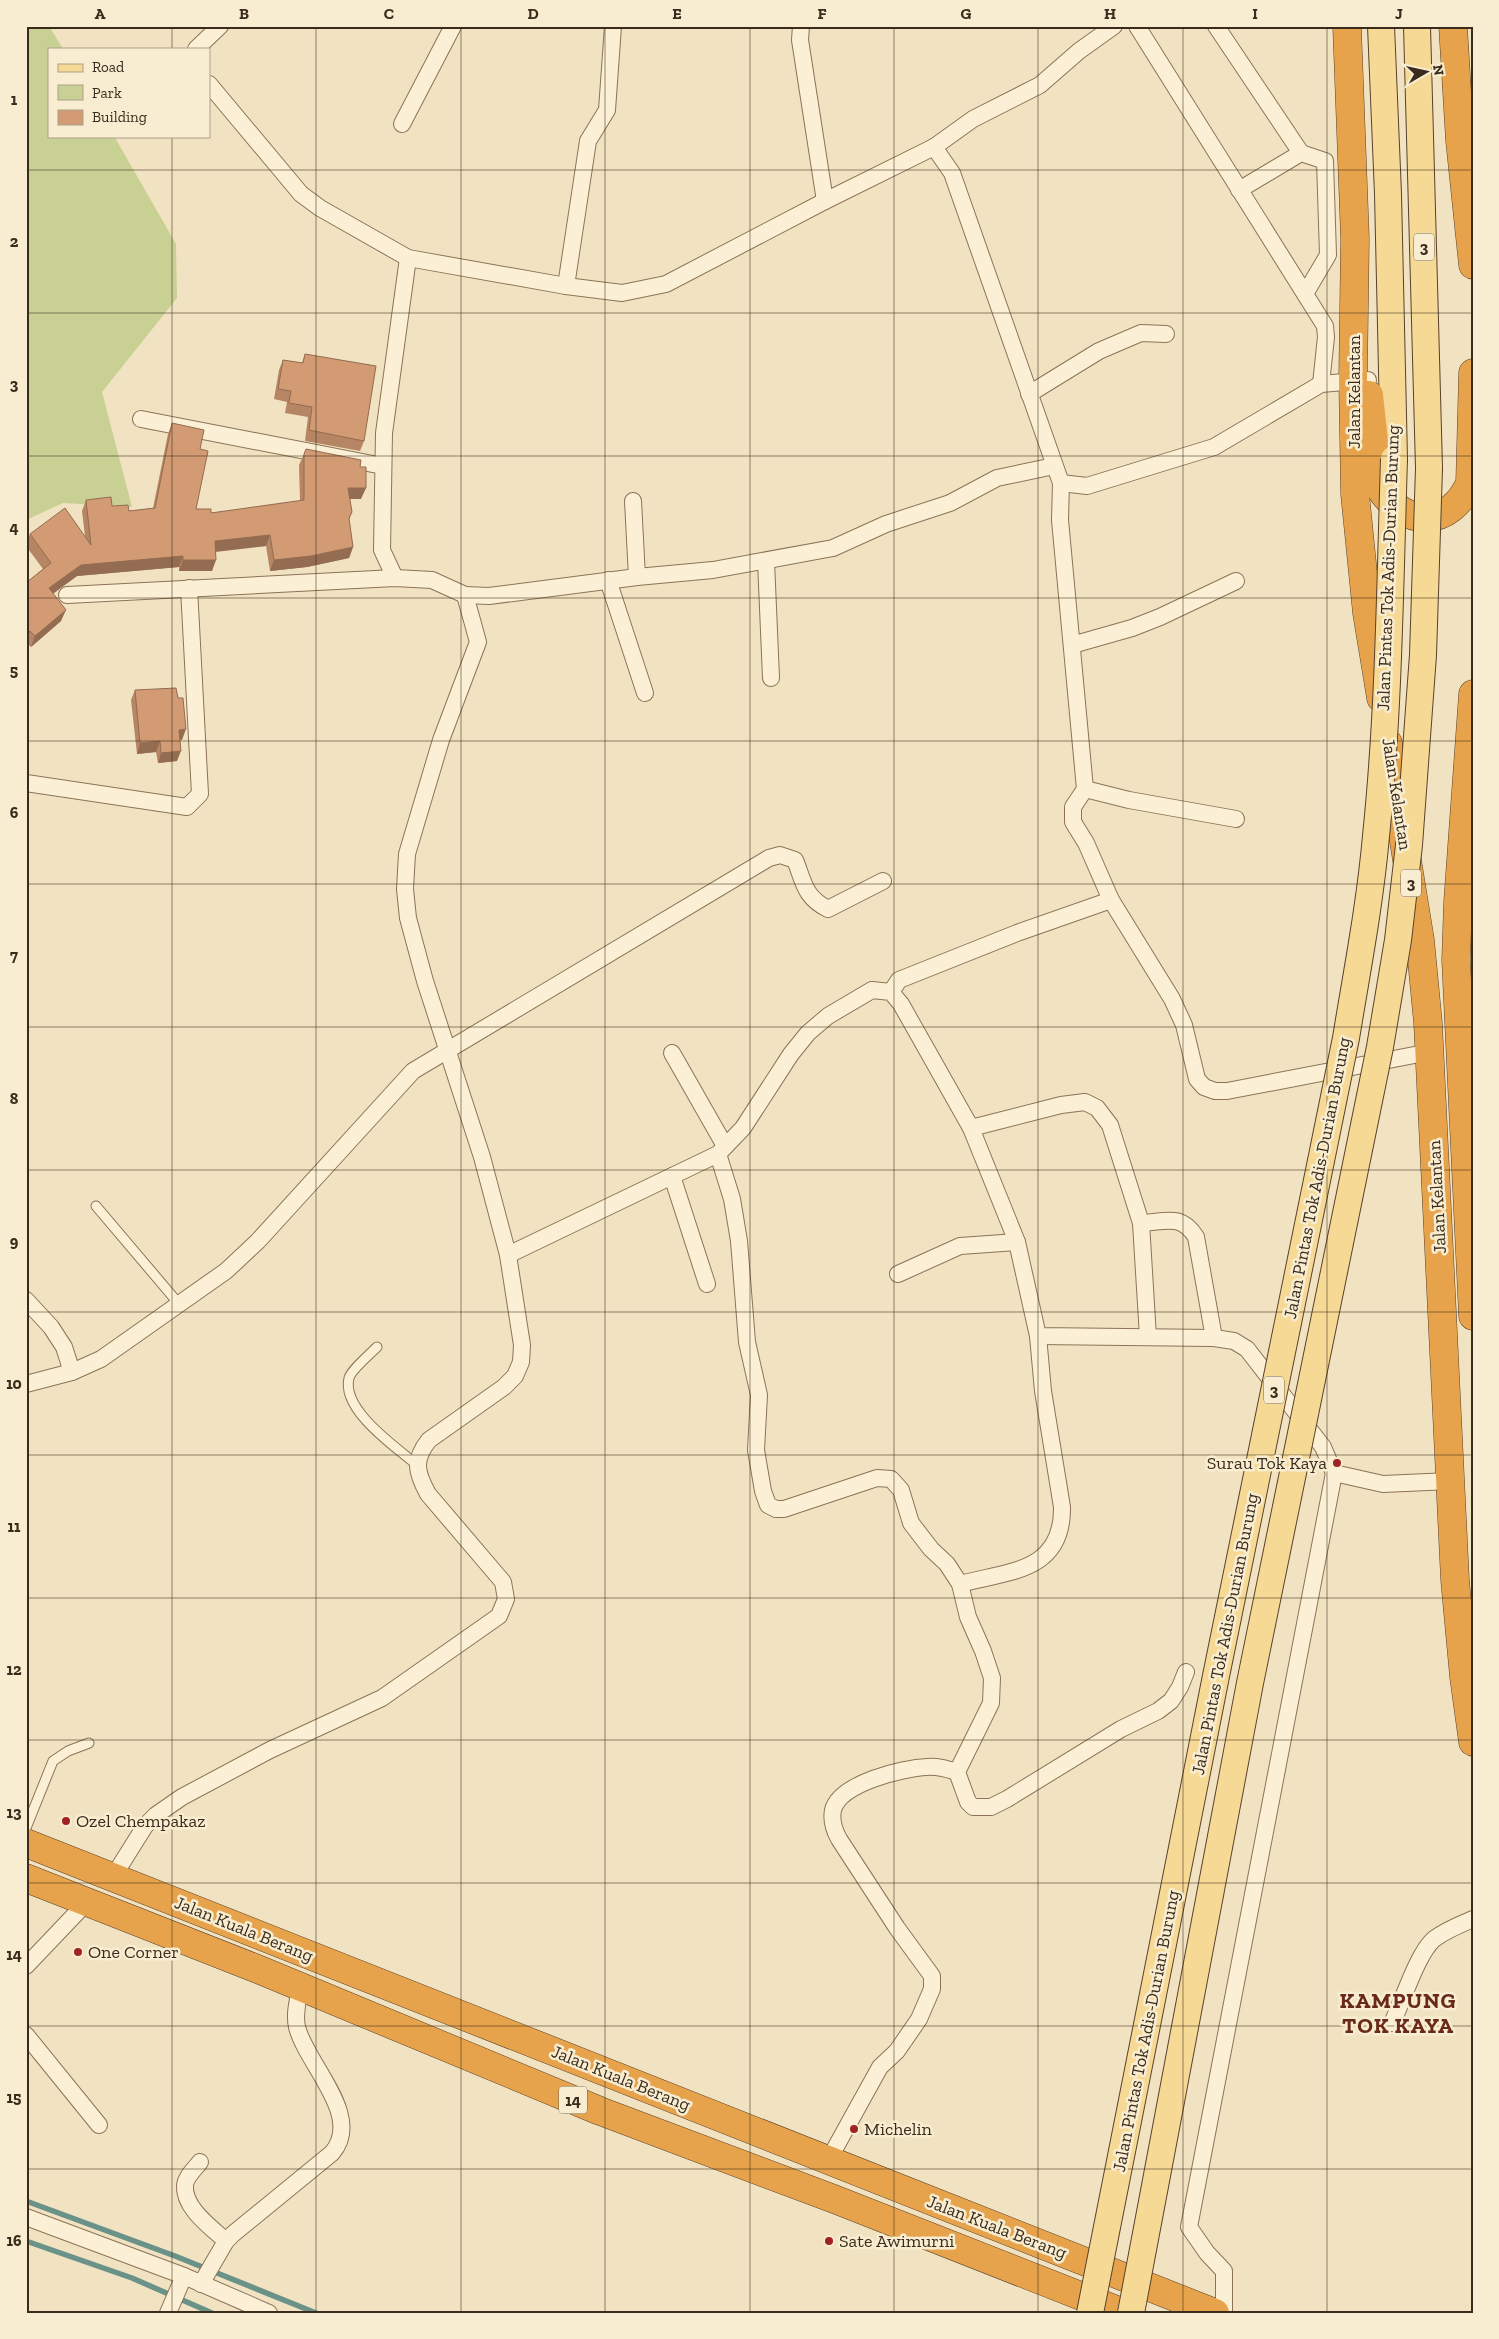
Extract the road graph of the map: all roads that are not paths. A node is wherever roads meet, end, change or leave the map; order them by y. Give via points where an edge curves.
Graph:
1 (220, 26) edge
2 (453, 26) edge
3 (613, 26) edge
4 (801, 26) edge
5 (1114, 26) edge
6 (1137, 26) edge
7 (1216, 26) edge
8 (1347, 26) edge
9 (1381, 26) edge
10 (1416, 26) edge
11 (1454, 26) edge
12 (197, 48) edge
13 (210, 85) edge
14 (402, 124) dead end
15 (934, 147) junction
16 (1301, 153) junction
17 (1239, 190) junction
18 (826, 201) junction
19 (408, 258) junction
20 (1473, 265) edge
21 (566, 286) junction
22 (1305, 294) junction
23 (1166, 334) dead end
24 (1473, 373) edge
25 (1360, 380) junction
26 (1321, 384) junction
27 (1029, 394) junction
28 (141, 419) dead end
29 (383, 466) junction
30 (1054, 466) junction
31 (1060, 483) junction
32 (633, 501) dead end
33 (766, 561) junction
34 (637, 576) junction
35 (395, 578) junction
36 (608, 580) junction
37 (1236, 581) dead end
38 (189, 588) junction
39 (68, 595) dead end
40 (465, 595) junction
41 (1072, 645) junction
42 (771, 678) dead end
43 (645, 693) dead end
44 (1473, 694) edge
45 (26, 783) edge
46 (1085, 789) junction
47 (1236, 819) dead end
48 (883, 882) dead end
49 (1111, 900) junction
50 (1465, 903) edge
51 (891, 992) junction
52 (446, 1050) junction
53 (1430, 1052) junction
54 (672, 1053) dead end
55 (971, 1128) junction
56 (722, 1150) junction
57 (672, 1176) junction
58 (96, 1206) dead end
59 (1141, 1223) junction
60 (1017, 1242) junction
61 (508, 1255) junction
62 (898, 1274) dead end
63 (707, 1284) dead end
64 (26, 1300) edge
65 (179, 1304) junction
66 (1473, 1316) edge
67 (1038, 1336) junction
68 (1148, 1337) junction
69 (1214, 1338) junction
70 (377, 1347) dead end
71 (72, 1372) junction
72 (26, 1384) edge
73 (417, 1465) junction
74 (1334, 1473) junction
75 (1450, 1481) junction
76 (960, 1584) junction
77 (1186, 1672) dead end
78 (1473, 1742) edge
79 (89, 1743) dead end
80 (957, 1772) junction
81 (26, 1828) edge
82 (26, 1843) edge
83 (113, 1877) junction
84 (26, 1878) edge
85 (87, 1902) junction
86 (1473, 1919) edge
87 (290, 1947) junction
88 (26, 1966) edge
89 (290, 1984) junction
90 (1392, 2023) dead end
91 (496, 2028) junction
92 (26, 2035) edge
93 (600, 2111) junction
94 (100, 2125) dead end
95 (828, 2160) junction
96 (200, 2162) dead end
97 (26, 2217) edge
98 (226, 2241) junction
99 (182, 2279) junction
100 (204, 2280) junction
101 (169, 2310) edge
102 (269, 2313) edge
103 (1090, 2313) edge
104 (1124, 2313) edge
105 (1131, 2313) edge
106 (1215, 2313) edge
107 (1224, 2313) edge

1 - 12 street
2 - 14 street
3 - 21 street via 607,110 588,141
4 - 18 street via 800,40
5 - 15 street via 1079,50 1040,85 973,118
6 - 17 street
7 - 16 street
8 - 25 highway, Jalan Kelantan / 3
9 - 103 main road, Jalan Pintas Tok Adis-Durian Burung / 3, bridge via 1394,459 1388,662 1376,837 1364,932 1346,1038
10 - 105 main road, Jalan Pintas Tok Adis-Durian Burung / 3, bridge via 1429,468 1423,655 1409,845 1398,940 1380,1047 1250,1683
11 - 20 highway via 1460,140
13 - 19 street via 301,194
15 - 18 street
15 - 27 street via 952,173
16 - 17 street
16 - 22 street via 1325,161 1328,256
17 - 22 street
18 - 21 street via 666,284 622,293
19 - 21 street
19 - 29 street via 384,433
22 - 26 street via 1325,326
23 - 27 street via 1141,333 1099,351
24 - 25 highway via 1470,483 1455,507 1442,515 1428,518 1412,517 1399,511 1379,487
25 - 26 street
25 - 53 highway, Jalan Kelantan / 3 via 1355,494 1367,613 1420,940
26 - 31 street via 1214,447 1087,486
27 - 30 street
28 - 29 street
29 - 35 street via 382,550
30 - 31 street
30 - 33 street via 997,478 950,503 886,524 833,548
31 - 41 street via 1060,520
32 - 34 street
33 - 34 street via 713,570
33 - 42 street
34 - 36 street
35 - 38 street
35 - 40 street via 432,580
36 - 40 street via 489,596
36 - 43 street
37 - 41 street via 1153,620
38 - 39 street
38 - 45 street via 200,794 187,807
40 - 52 street via 478,642 441,740 407,854 405,889 408,918
41 - 46 street
44 - 50 highway, Jalan Kelantan
46 - 47 street
46 - 49 street via 1073,807 1073,822
48 - 52 street via 828,910 806,893 795,860 780,855 768,858
49 - 51 street via 898,980
49 - 53 street via 1172,998 1184,1025 1193,1068 1204,1087 1227,1091
50 - 66 highway, Jalan Kelantan via 1456,960
51 - 55 street via 901,1004
51 - 56 street via 872,990 828,1016 808,1033 742,1128
52 - 61 street via 482,1157
52 - 65 street via 413,1071 226,1271
53 - 75 highway, Jalan Kelantan / 3
54 - 56 street
55 - 59 street via 1061,1105 1085,1102 1097,1108 1110,1125
55 - 60 street
56 - 57 street
56 - 76 street via 739,1241 747,1342 759,1395 756,1450 768,1505 784,1509 877,1478 890,1479 901,1490 914,1528 947,1564
57 - 61 street
57 - 63 street
58 - 65 lane
59 - 68 street
59 - 69 street via 1179,1220 1188,1225 1196,1237
60 - 62 street via 960,1246
60 - 67 street
61 - 73 street via 522,1346 521,1362 515,1376 429,1440 420,1451
64 - 71 street via 64,1346
65 - 71 street via 101,1359
67 - 68 street
67 - 76 street via 1043,1392 1062,1508 1062,1525 1057,1541 1046,1556 1030,1565
68 - 69 street
69 - 74 street via 1234,1341 1248,1349 1323,1447
70 - 73 lane via 349,1376 348,1390 355,1408 367,1422
71 - 72 street
73 - 83 street via 428,1494 503,1582 506,1599 499,1616 382,1698 270,1750 169,1806 145,1826
74 - 75 street via 1382,1484
74 - 107 street via 1189,2227 1224,2271
75 - 78 highway, Jalan Kelantan / 3 via 1458,1609
76 - 80 street via 968,1617 992,1678 991,1703
77 - 80 street via 1171,1701 1158,1711 1121,1729 1007,1800 991,1806 974,1807 968,1802
79 - 81 lane via 53,1761
80 - 95 street via 927,1767 875,1778 848,1792 833,1809 834,1830 839,1840 932,1976 932,1989 919,2019 897,2051 880,2067
82 - 83 highway, Jalan Kuala Berang / 14
83 - 87 highway, Jalan Kuala Berang / 14
84 - 85 highway, Jalan Kuala Berang / 14
85 - 88 street
85 - 89 highway, Jalan Kuala Berang / 14
86 - 90 street via 1433,1940 1423,1953
87 - 89 highway via 300,1957 301,1968
87 - 91 highway, Jalan Kuala Berang / 14
89 - 93 highway, Jalan Kuala Berang / 14
89 - 98 street via 297,2028 333,2095 341,2120 342,2138 332,2153
91 - 93 highway via 498,2046 507,2059
91 - 95 highway, Jalan Kuala Berang / 14
92 - 94 street
93 - 104 highway, Jalan Kuala Berang / 14
95 - 106 highway, Jalan Kuala Berang / 14
96 - 98 street via 187,2178 187,2194 191,2206
97 - 99 street
98 - 100 street
99 - 100 street
99 - 101 street
100 - 102 street

